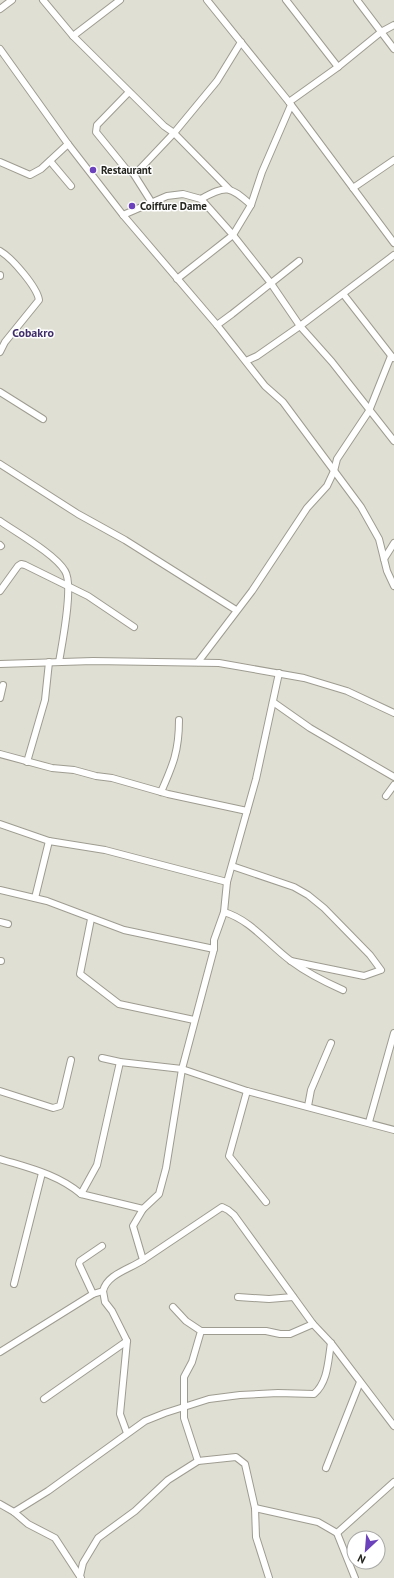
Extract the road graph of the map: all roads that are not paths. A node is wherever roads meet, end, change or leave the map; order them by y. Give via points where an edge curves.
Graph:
1 (12, 0) edge
2 (43, 0) edge
3 (120, 0) edge
4 (207, 0) edge
5 (286, 0) edge
6 (357, 0) edge
7 (0, 9) edge
8 (394, 25) edge
9 (381, 32) junction
10 (73, 36) junction
11 (241, 42) junction
12 (0, 48) edge
13 (394, 50) edge
14 (338, 67) junction
15 (130, 92) junction
16 (290, 103) junction
17 (174, 133) junction
18 (68, 144) junction
19 (394, 160) edge
20 (50, 161) junction
21 (0, 162) edge
22 (133, 173) junction
23 (70, 186) dead end
24 (353, 188) junction
25 (229, 189) junction
26 (201, 199) junction
27 (152, 203) junction
28 (250, 205) junction
29 (123, 215) junction
30 (233, 235) junction
31 (394, 243) edge
32 (0, 251) edge
33 (394, 255) edge
34 (299, 261) dead end
35 (177, 279) junction
36 (270, 282) junction
37 (344, 295) junction
38 (217, 324) junction
39 (300, 326) junction
40 (3, 340) edge
41 (0, 352) edge
42 (393, 358) edge
43 (246, 361) junction
44 (0, 392) edge
45 (369, 410) junction
46 (42, 419) dead end
47 (394, 441) edge
48 (0, 464) edge
49 (334, 471) junction
50 (0, 520) edge
51 (394, 543) edge
52 (384, 559) junction
53 (394, 586) edge
54 (68, 587) junction
55 (0, 591) edge
56 (236, 610) junction
57 (134, 626) dead end
58 (49, 662) junction
59 (59, 662) junction
60 (198, 662) junction
61 (0, 664) edge
62 (279, 673) junction
63 (3, 685) dead end
64 (0, 698) edge
65 (273, 702) junction
66 (394, 713) edge
67 (179, 720) dead end
68 (0, 754) edge
69 (28, 762) junction
70 (394, 777) edge
71 (394, 785) edge
72 (161, 792) junction
73 (386, 796) dead end
74 (247, 810) junction
75 (0, 825) edge
76 (50, 841) junction
77 (232, 866) junction
78 (228, 882) junction
79 (0, 890) edge
80 (35, 898) junction
81 (224, 912) junction
82 (91, 918) junction
83 (0, 922) edge
84 (8, 924) dead end
85 (214, 949) junction
86 (291, 961) junction
87 (343, 990) dead end
88 (194, 1020) junction
89 (394, 1033) edge
90 (331, 1043) dead end
91 (102, 1058) dead end
92 (71, 1060) dead end
93 (120, 1062) junction
94 (182, 1069) junction
95 (247, 1091) junction
96 (0, 1092) edge
97 (308, 1106) junction
98 (369, 1122) junction
99 (394, 1130) edge
100 (0, 1159) edge
101 (42, 1173) junction
102 (81, 1194) junction
103 (266, 1202) dead end
104 (143, 1209) junction
105 (102, 1246) dead end
106 (143, 1260) junction
107 (14, 1284) dead end
108 (102, 1291) junction
109 (94, 1294) junction
110 (238, 1297) dead end
111 (294, 1297) junction
112 (173, 1307) dead end
113 (313, 1324) junction
114 (201, 1331) junction
115 (127, 1341) junction
116 (331, 1343) junction
117 (0, 1352) edge
118 (360, 1382) junction
119 (44, 1399) dead end
120 (184, 1408) junction
121 (394, 1426) edge
122 (127, 1433) junction
123 (198, 1461) junction
124 (326, 1468) dead end
125 (394, 1482) edge
126 (0, 1504) edge
127 (255, 1508) junction
128 (14, 1512) junction
129 (337, 1533) junction
130 (80, 1577) edge
131 (269, 1578) edge
132 (355, 1578) edge

1 - 7 street
2 - 10 street
3 - 10 street
4 - 11 street
5 - 14 street
6 - 9 street
8 - 9 street
9 - 13 street
9 - 14 street
10 - 15 street
11 - 16 street
11 - 17 street via 217,81
12 - 18 street
14 - 16 street
15 - 17 street
15 - 22 street via 97,125 96,132 126,169
16 - 24 street
16 - 28 street
17 - 22 street
17 - 25 street
18 - 20 street
18 - 29 street
19 - 24 street
20 - 21 street via 30,175
20 - 23 street
22 - 27 street
24 - 31 street
25 - 26 street via 218,189
25 - 28 street
26 - 27 street via 183,194 167,196
26 - 30 street
27 - 29 street
28 - 30 street
29 - 35 street
30 - 35 street
30 - 36 street
32 - 40 street via 25,275 39,300
33 - 37 street
34 - 36 street
35 - 38 street
36 - 38 street
36 - 39 street
37 - 39 street
37 - 42 street
38 - 43 street
39 - 43 street
39 - 45 street
40 - 41 street
42 - 45 street
43 - 49 street via 265,386 284,402
44 - 46 street
45 - 47 street
45 - 49 street via 345,444
48 - 56 street
49 - 52 street via 371,524 379,539
49 - 56 street via 324,489 307,508 252,591
50 - 54 street via 59,562 66,572
51 - 52 street
52 - 53 street via 386,571
54 - 55 street via 21,564
54 - 57 street via 88,596
54 - 59 street
56 - 60 street
58 - 59 street
58 - 61 street
58 - 69 street via 46,700
59 - 60 street
60 - 62 street
62 - 65 street
62 - 66 street via 347,691
63 - 64 street
65 - 70 street via 310,728
65 - 74 street
67 - 72 street via 176,756
68 - 69 street
69 - 72 street via 112,778
71 - 73 street
72 - 74 street
74 - 77 street
75 - 76 street
76 - 78 street via 105,850
76 - 80 street
77 - 78 street
77 - 86 street via 294,887 308,895 370,954 381,970 364,976
78 - 81 street
79 - 80 street
80 - 82 street
81 - 85 street via 214,940
81 - 86 street via 242,921
82 - 85 street via 124,930
82 - 88 street via 80,974 85,980 119,1004
83 - 84 street
85 - 88 street
86 - 87 street
88 - 94 street
89 - 98 street
90 - 97 street via 311,1090
91 - 93 street
92 - 96 street via 60,1106 53,1108
93 - 94 street
93 - 102 street via 98,1165
94 - 95 street
94 - 104 street via 166,1168 159,1194
95 - 97 street
95 - 103 street via 229,1156
97 - 98 street
98 - 99 street
100 - 101 street
101 - 102 street via 68,1183
101 - 107 street
102 - 104 street
104 - 106 street via 133,1226
105 - 109 street via 79,1264
106 - 108 street via 117,1275
106 - 111 street via 222,1207 234,1215
108 - 109 street
108 - 115 street via 105,1302
109 - 117 street
110 - 111 street
111 - 113 street
112 - 114 street via 186,1321
113 - 114 street via 290,1334 266,1331
113 - 116 street
114 - 120 street via 192,1362 184,1377
115 - 119 street
115 - 122 street via 120,1414
116 - 118 street
116 - 120 street via 324,1379 320,1389 314,1394 240,1395 209,1399
118 - 121 street
118 - 124 street
120 - 122 street via 145,1421
120 - 123 street via 184,1418
122 - 128 street via 48,1492
123 - 127 street via 236,1457 245,1464
123 - 130 street via 168,1480 135,1511 98,1538 82,1563
125 - 129 street
126 - 128 street
127 - 129 street via 318,1522
127 - 131 street via 256,1537
128 - 130 street via 28,1524 55,1538
129 - 132 street

